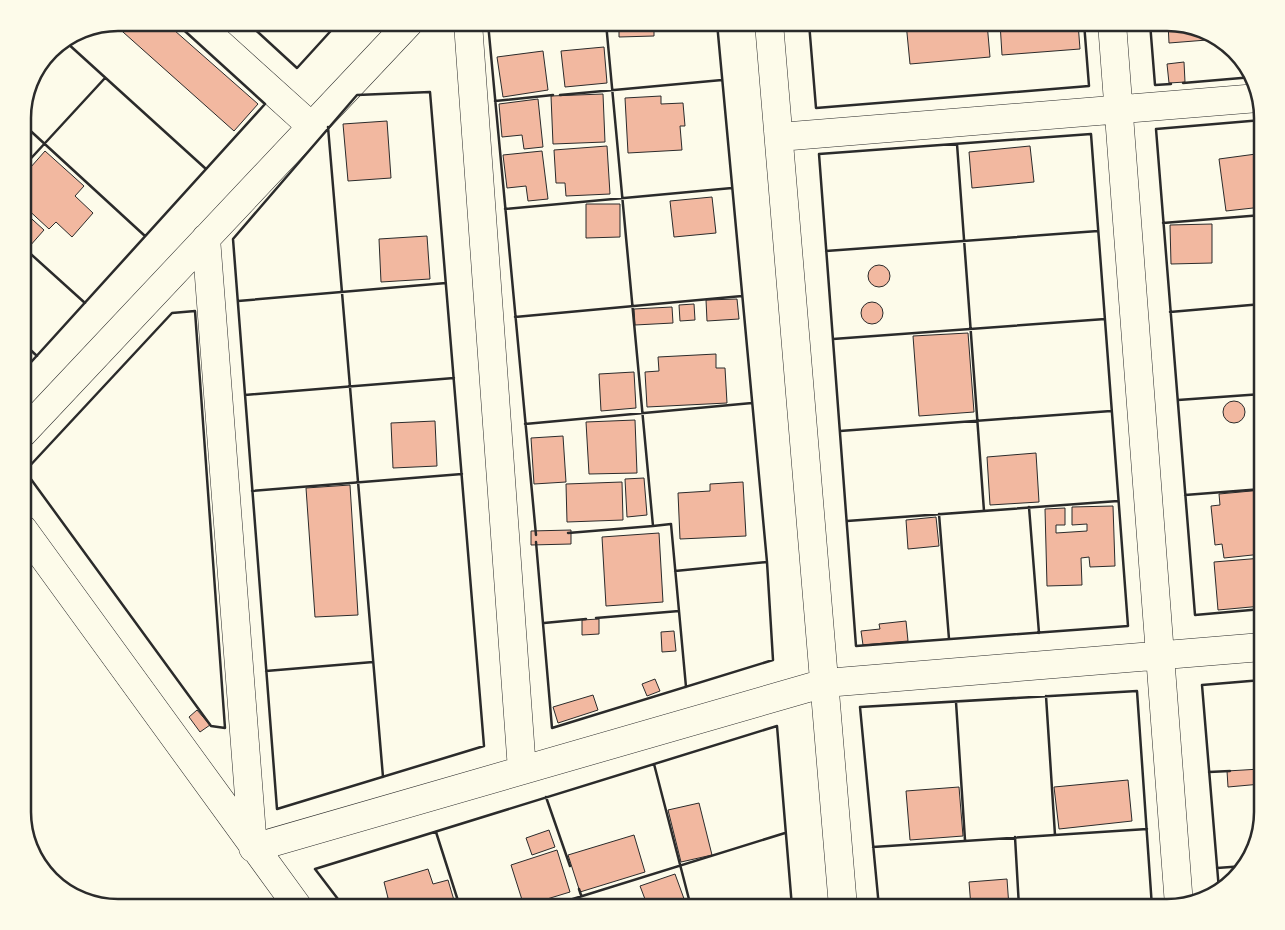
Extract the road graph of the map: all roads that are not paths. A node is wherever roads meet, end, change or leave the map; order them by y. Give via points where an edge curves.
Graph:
1 (206, 31) edge
2 (401, 31) edge
3 (469, 31) edge
4 (770, 31) edge
5 (1113, 31) edge
6 (1251, 99) edge
7 (1119, 109) junction
8 (311, 126) junction
9 (779, 137) junction
10 (206, 238) junction
11 (31, 425) edge
12 (31, 540) edge
13 (1254, 649) edge
14 (1160, 656) junction
15 (824, 683) junction
16 (522, 770) junction
17 (253, 848) junction
18 (1178, 898) edge
19 (291, 899) edge
20 (842, 899) edge

1 - 8 street
2 - 8 street
3 - 16 street
4 - 9 street
5 - 7 street
6 - 7 street
7 - 9 street
7 - 14 street
8 - 10 street
9 - 15 street
10 - 11 street
10 - 17 street
12 - 17 street
13 - 14 street
14 - 15 street
14 - 18 street
15 - 16 street
15 - 20 street
16 - 17 street
17 - 19 street

